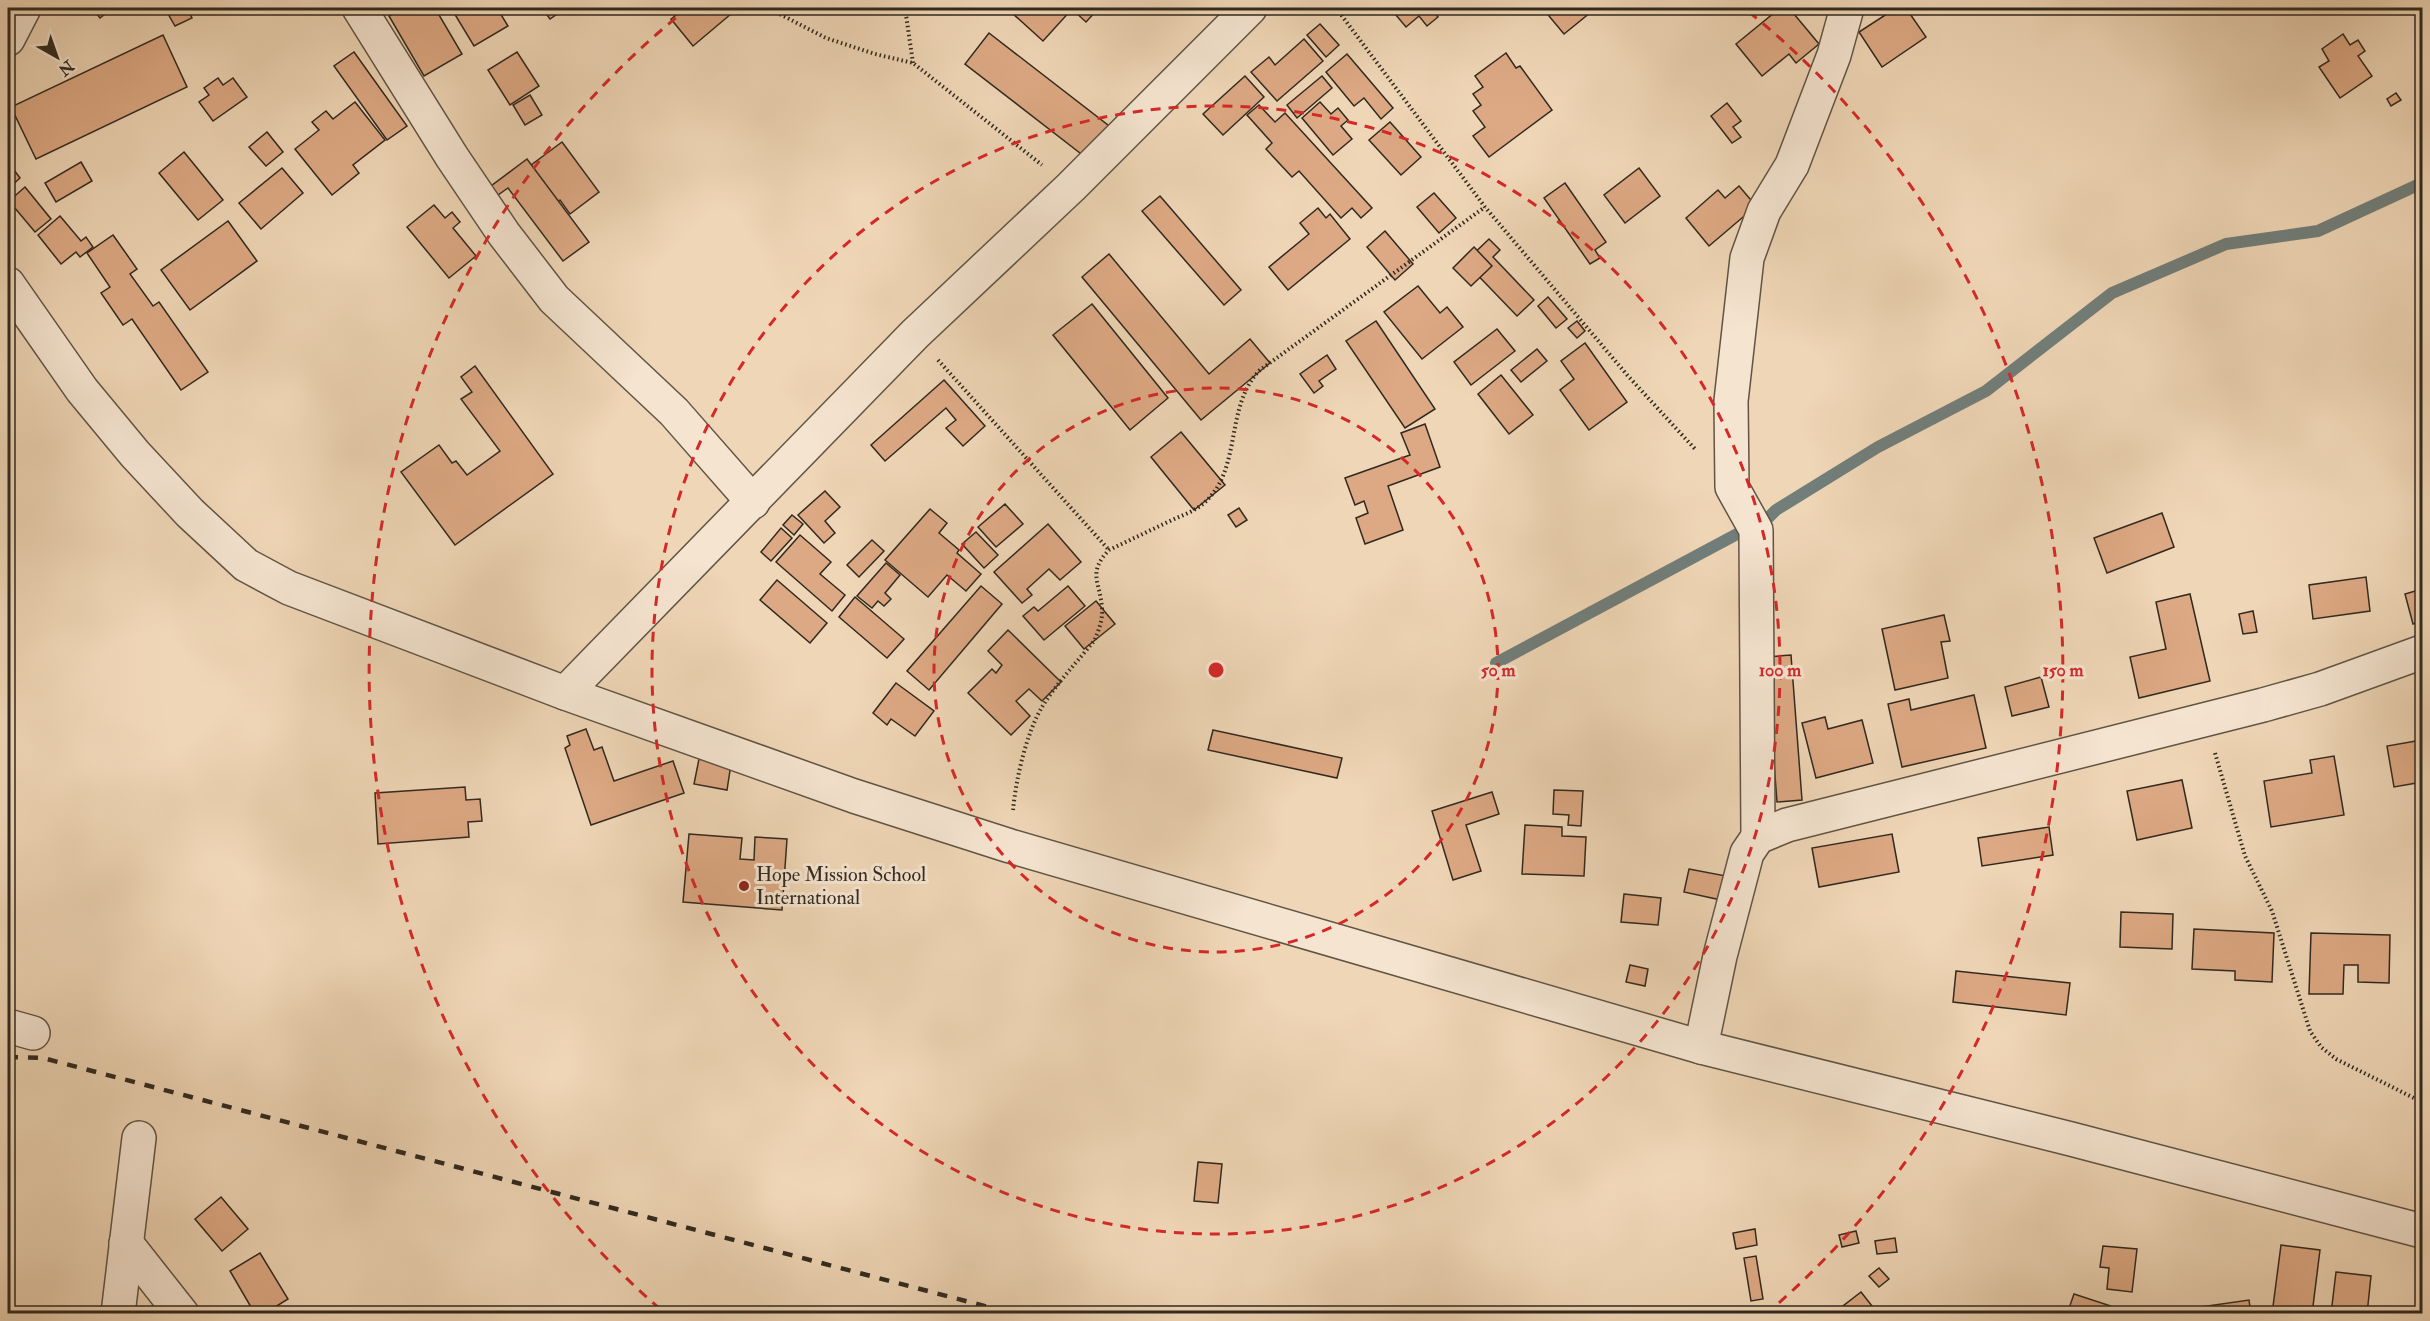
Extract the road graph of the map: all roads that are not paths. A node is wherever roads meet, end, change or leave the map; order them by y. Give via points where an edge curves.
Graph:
1 (24, 8) edge
2 (359, 8) edge
3 (1250, 8) edge
4 (1847, 8) edge
5 (8, 39) edge
6 (8, 284) edge
7 (753, 502) junction
8 (2422, 652) edge
9 (565, 693) junction
10 (1758, 837) junction
11 (1701, 1047) junction
12 (139, 1138) dead end
13 (2422, 1231) edge
14 (126, 1243) junction
15 (118, 1314) edge
16 (182, 1314) edge

1 - 5 street
2 - 7 street via 452,157 554,299 674,412
3 - 7 street via 1071,187 915,334
4 - 10 street via 1834,55 1792,165 1764,212 1747,258 1731,401 1732,486 1756,530
6 - 9 street via 82,390 135,454 246,565 289,588
7 - 9 street
8 - 10 street via 2320,689 1787,825
9 - 11 street via 854,796 1010,846
10 - 11 street via 1747,853
11 - 13 street
12 - 14 street
14 - 15 street
14 - 16 street

